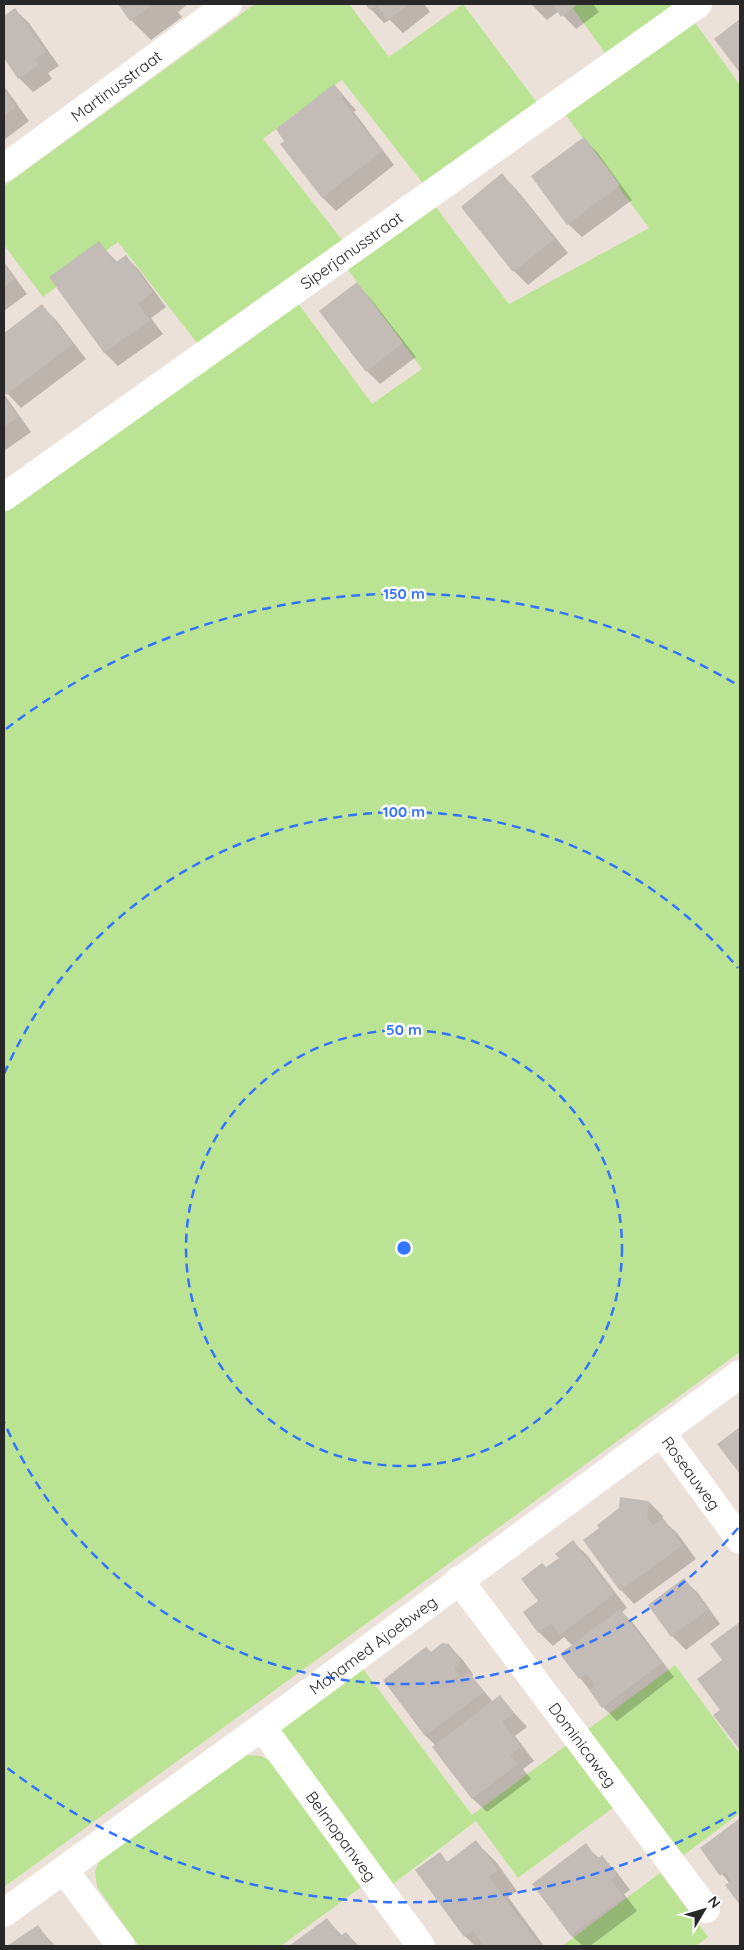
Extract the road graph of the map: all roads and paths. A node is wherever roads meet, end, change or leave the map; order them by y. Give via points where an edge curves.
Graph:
1 (228, 4) edge
2 (698, 4) edge
3 (4, 168) edge
4 (4, 497) edge
5 (740, 1374) edge
6 (661, 1432) junction
7 (740, 1540) edge
8 (459, 1580) junction
9 (262, 1727) junction
10 (64, 1870) junction
11 (706, 1909) dead end
12 (4, 1913) edge
13 (121, 1946) edge
14 (422, 1946) edge

1 - 3 street, Martinusstraat
2 - 4 street, Siperjanusstraat
5 - 6 street, Mohamed Ajoebweg
6 - 7 street, Roseauweg
6 - 8 street, Mohamed Ajoebweg
8 - 9 street, Mohamed Ajoebweg
8 - 11 street, Dominicaweg
9 - 10 street, Mohamed Ajoebweg
9 - 14 street, Belmopanweg
10 - 12 street, Mohamed Ajoebweg
10 - 13 street

